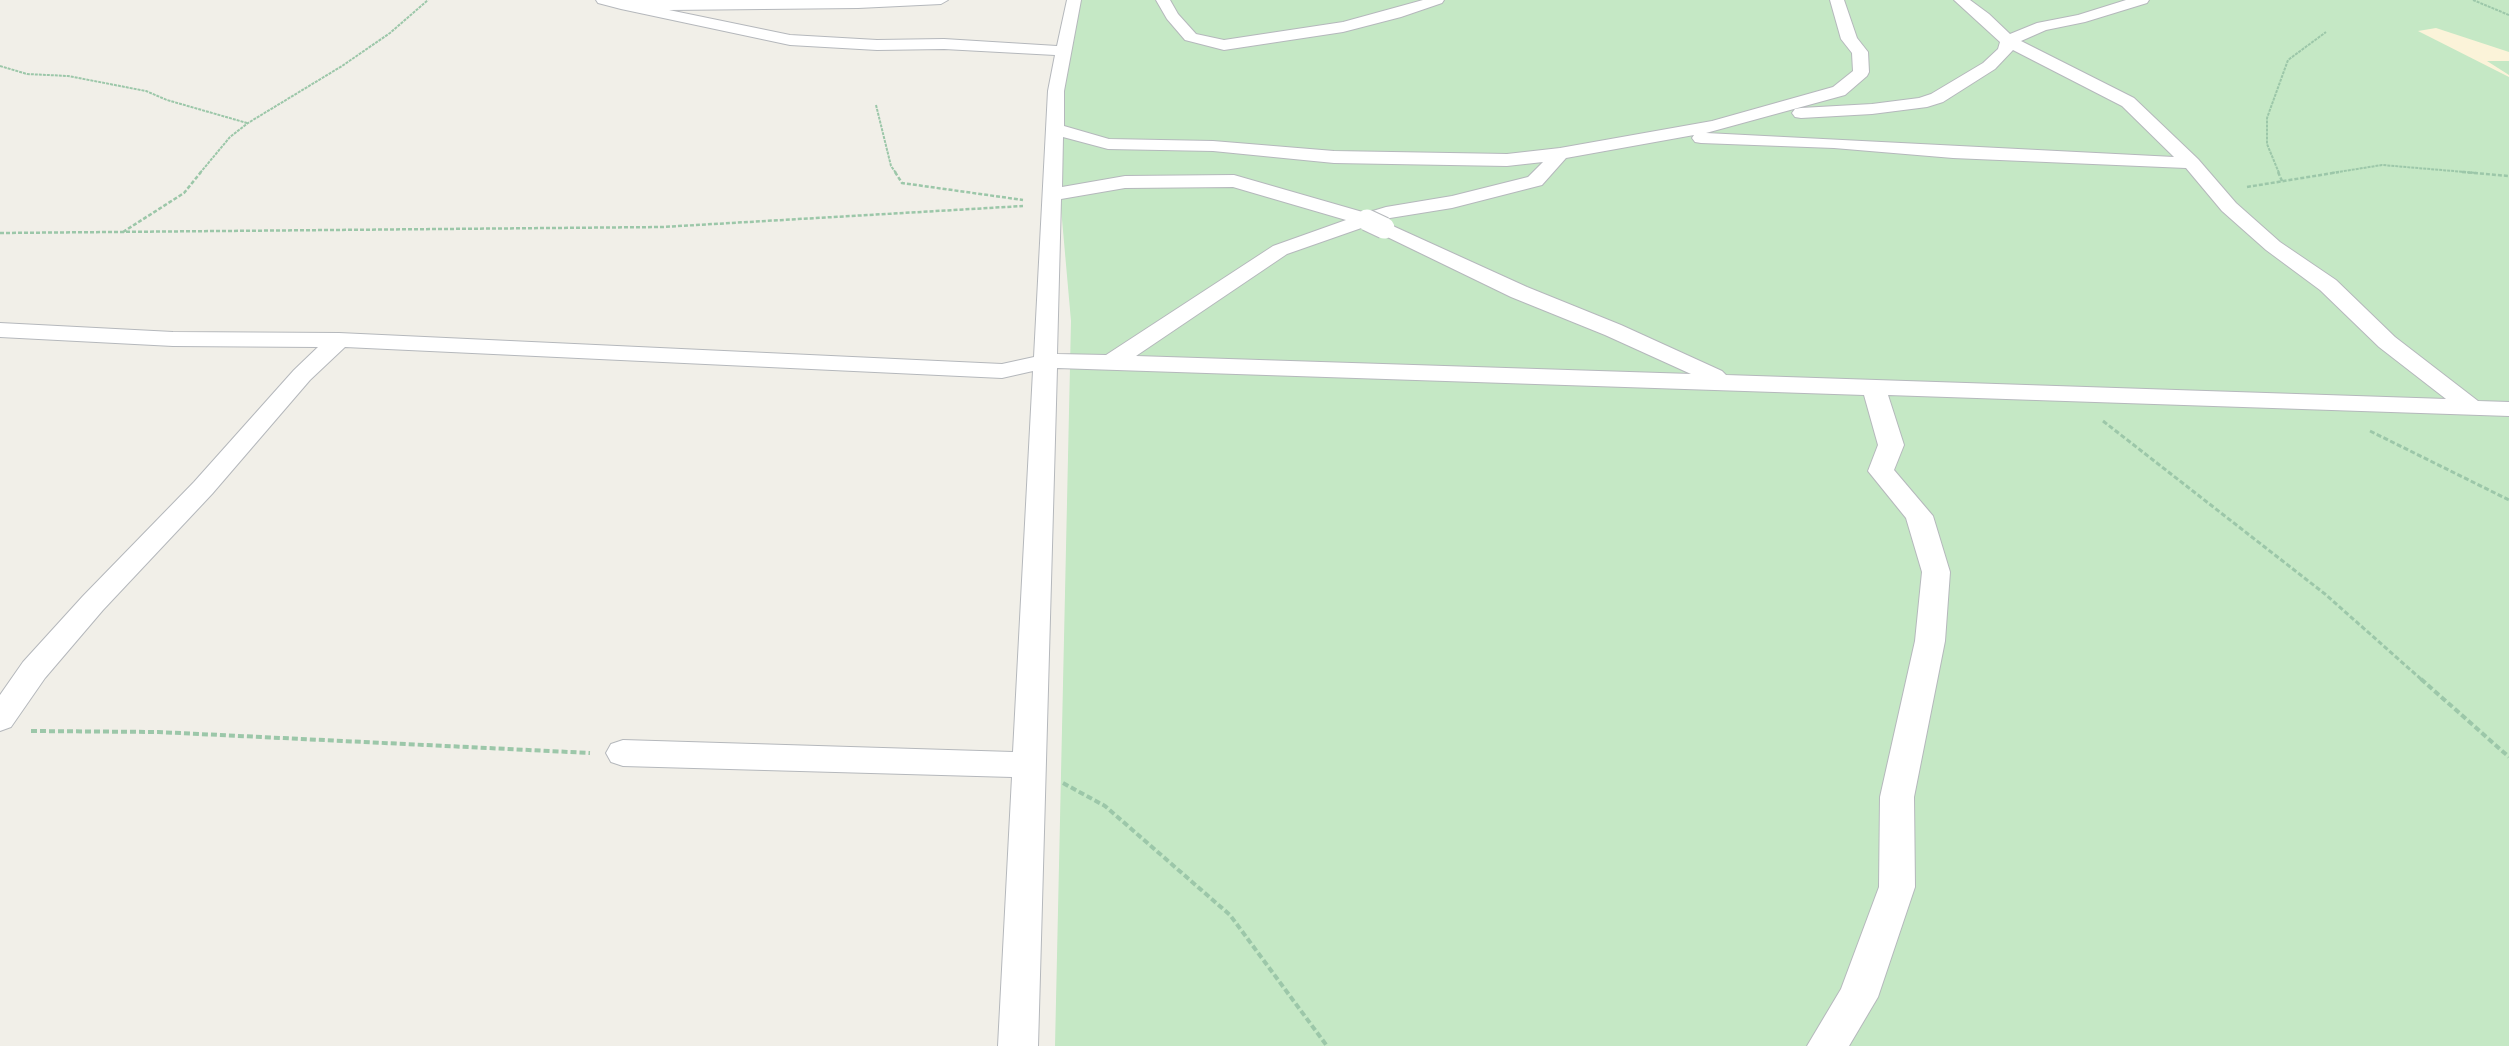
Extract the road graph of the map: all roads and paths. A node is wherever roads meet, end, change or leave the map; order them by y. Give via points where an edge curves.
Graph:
1 (428, 0) edge
2 (603, 0) edge
3 (941, 0) edge
4 (1074, 0) edge
5 (1162, 0) edge
6 (1437, 0) edge
7 (1837, 0) edge
8 (1961, 0) edge
9 (2142, 0) edge
10 (2473, 0) edge
11 (621, 5) junction
12 (2509, 15) edge
13 (2326, 32) dead end
14 (2008, 41) junction
15 (1064, 51) junction
16 (0, 66) edge
17 (876, 105) dead end
18 (1761, 114) junction
19 (248, 123) junction
20 (1054, 129) junction
21 (1659, 137) junction
22 (1560, 154) junction
23 (2197, 170) junction
24 (2509, 176) edge
25 (2282, 181) junction
26 (1052, 199) junction
27 (0, 233) edge
28 (122, 233) junction
29 (0, 330) edge
30 (339, 340) junction
31 (1045, 361) junction
32 (1111, 362) junction
33 (1727, 382) junction
34 (1874, 388) junction
35 (2070, 395) junction
36 (2472, 408) junction
37 (2509, 409) edge
38 (2368, 431) dead end
39 (2509, 500) edge
40 (0, 719) edge
41 (30, 731) dead end
42 (623, 753) joint
43 (2509, 757) edge
44 (1028, 765) junction
45 (1018, 1046) edge
46 (1327, 1046) edge
47 (1827, 1046) edge

1 - 19 path via 390,33 342,66
2 - 11 street
3 - 11 street via 858,4
4 - 15 street
5 - 6 street via 1191,37 1224,45 1343,27
7 - 18 street via 1849,39 1860,52 1860,72 1839,91
8 - 14 street
9 - 14 street via 2080,19 2042,26
10 - 12 path
11 - 15 street via 790,40
13 - 25 path via 2288,60 2267,118 2267,144
14 - 18 street via 2005,52 1989,66 1938,98 1872,109
14 - 23 street via 2128,102
15 - 20 street via 1056,91
16 - 19 path via 27,74 68,76 146,91
17 - 26 path via 891,166 902,183
18 - 21 street
19 - 28 path via 230,137 184,193
20 - 22 street via 1108,144 1213,146 1334,157 1498,160
20 - 26 street
21 - 22 street
21 - 23 street via 1834,143
22 - 32 street via 1536,180 1452,202 1386,213 1280,250
23 - 25 path via 2247,186
23 - 36 street via 2229,207 2273,246 2328,285 2387,342
24 - 25 path via 2382,165
26 - 28 path via 992,208 662,226
26 - 31 street
26 - 33 street via 1124,182 1234,181 1375,224 1519,292
27 - 28 path
29 - 30 street via 173,339
30 - 31 street via 1002,370
30 - 40 street via 302,375 203,488 93,603 34,670
31 - 32 street
31 - 44 street
32 - 33 street
33 - 34 street
34 - 35 street
34 - 47 street via 1891,445 1881,471 1919,516 1936,572 1930,641 1897,797 1897,887 1858,997
35 - 36 street
35 - 43 path via 2325,594
36 - 37 street
38 - 39 path
41 - 42 path via 158,732
42 - 44 street
44 - 45 street
44 - 46 path via 1106,806 1230,915

